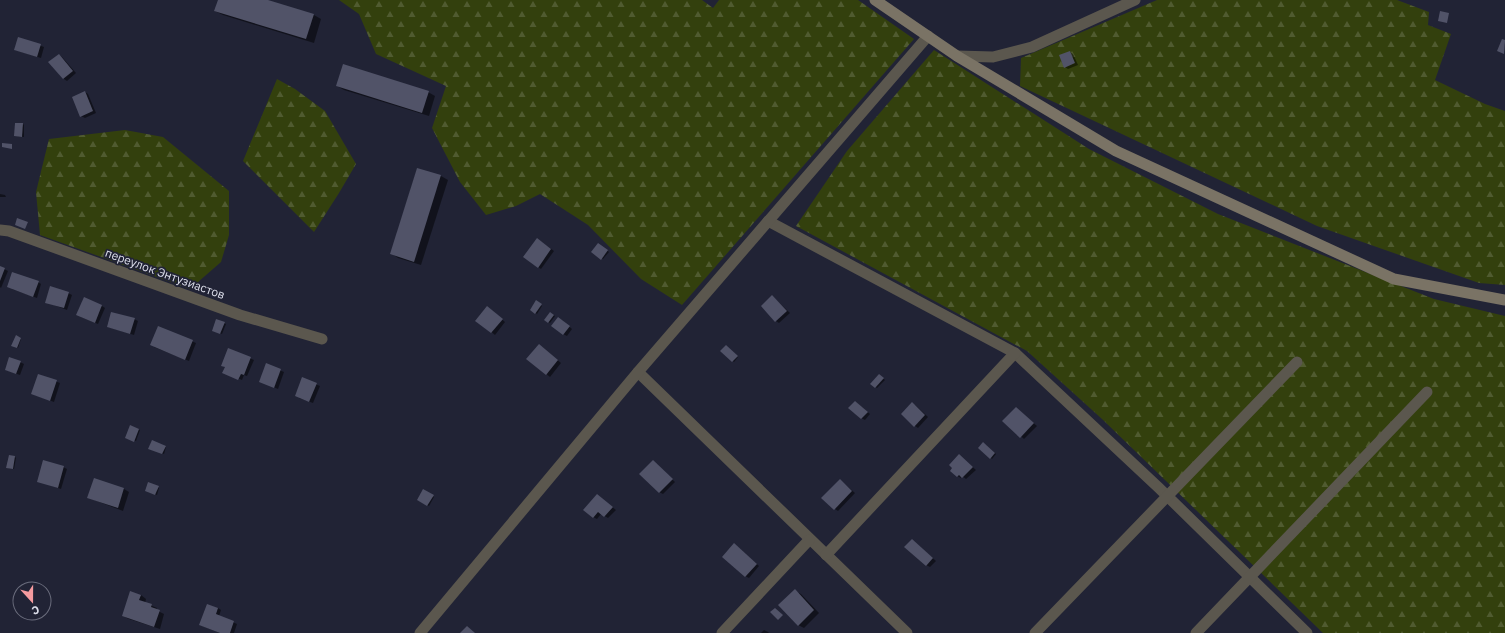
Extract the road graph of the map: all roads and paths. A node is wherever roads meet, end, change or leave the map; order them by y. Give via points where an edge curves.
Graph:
1 (875, 0) edge
2 (1135, 0) edge
3 (928, 36) junction
4 (957, 56) junction
5 (768, 221) junction
6 (0, 230) edge
7 (1505, 300) edge
8 (322, 338) dead end
9 (1015, 353) junction
10 (1297, 362) dead end
11 (638, 372) junction
12 (1427, 392) dead end
13 (1167, 496) junction
14 (809, 540) junction
15 (826, 555) junction
16 (1250, 577) junction
17 (420, 633) edge
18 (722, 633) edge
19 (907, 633) edge
20 (1034, 633) edge
21 (1196, 633) edge
22 (1307, 633) edge

1 - 3 main road
2 - 4 street via 1032,47 993,57
3 - 4 main road
3 - 5 street
4 - 7 main road via 1116,151 1394,279
5 - 9 street
5 - 11 street
6 - 8 street, переулок Энтузиастов via 9,231 240,315
9 - 13 street
9 - 15 street
10 - 13 street
11 - 14 street
11 - 17 street
12 - 16 street
13 - 16 street
13 - 20 street
14 - 15 street
14 - 18 street
15 - 19 street
16 - 21 street
16 - 22 street

